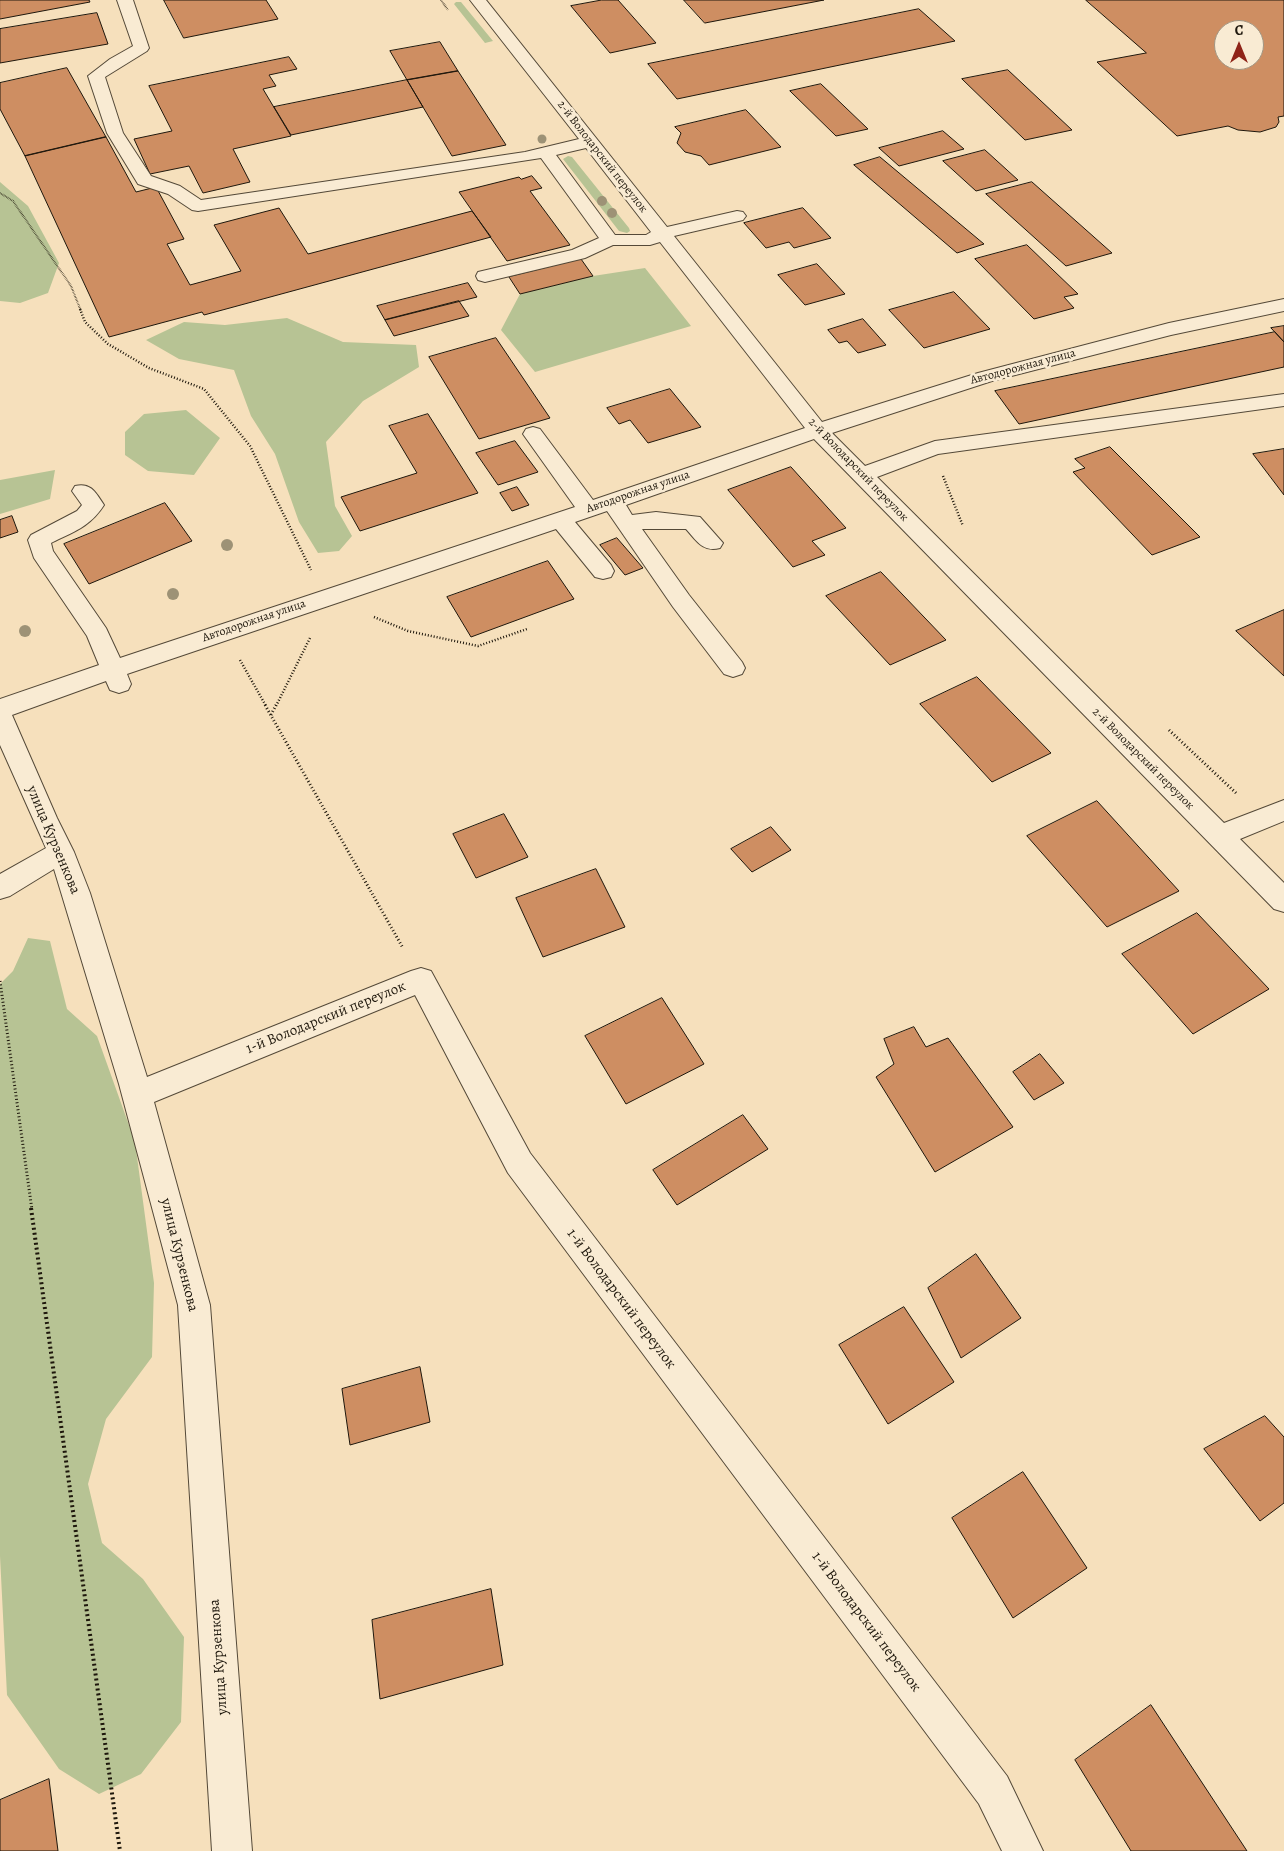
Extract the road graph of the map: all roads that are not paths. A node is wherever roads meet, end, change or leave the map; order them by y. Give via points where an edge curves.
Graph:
1 (126, 0) edge
2 (478, 0) edge
3 (590, 142) junction
4 (545, 152) junction
5 (737, 216) dead end
6 (661, 234) junction
7 (610, 240) junction
8 (485, 276) dead end
9 (1284, 305) edge
10 (1284, 400) edge
11 (819, 432) junction
12 (534, 434) dead end
13 (862, 475) junction
14 (83, 491) dead end
15 (612, 502) junction
16 (521, 508) dead end
17 (588, 509) junction
18 (560, 519) junction
19 (627, 523) junction
20 (534, 527) junction
21 (712, 543) dead end
22 (602, 571) dead end
23 (733, 668) dead end
24 (116, 676) junction
25 (0, 709) edge
26 (0, 716) edge
27 (1274, 814) edge
28 (1220, 836) junction
29 (61, 852) junction
30 (0, 888) edge
31 (1284, 901) edge
32 (137, 1095) junction
33 (232, 1851) edge
34 (1023, 1851) edge

1 - 4 street via 141,48 96,76 115,133 144,180 174,190 198,206
2 - 3 street, 2-й Володарский переулок
3 - 4 street
3 - 6 street, 2-й Володарский переулок
4 - 7 street
5 - 6 street
6 - 7 street via 650,240
6 - 11 street, 2-й Володарский переулок
7 - 8 street via 578,254
9 - 11 street, Автодорожная улица via 1169,329 984,376
10 - 13 street via 935,448
11 - 13 street, 2-й Володарский переулок
11 - 15 street, Автодорожная улица
12 - 17 street
13 - 28 street, 2-й Володарский переулок
14 - 24 street via 93,505 86,516 39,540 42,552 98,634
15 - 17 street, Автодорожная улица
15 - 19 street
16 - 20 street
17 - 18 street, Автодорожная улица
18 - 20 street, Автодорожная улица
18 - 22 street
19 - 21 street via 656,520 692,522
19 - 23 street
20 - 24 street, Автодорожная улица via 224,631
24 - 25 street, Автодорожная улица
26 - 29 street, улица Курзенкова
27 - 28 street
28 - 31 street, 2-й Володарский переулок
29 - 30 street
29 - 32 street, улица Курзенкова
32 - 33 street, улица Курзенкова via 194,1305
32 - 34 street, 1-й Володарский переулок via 421,980 519,1163 993,1790

